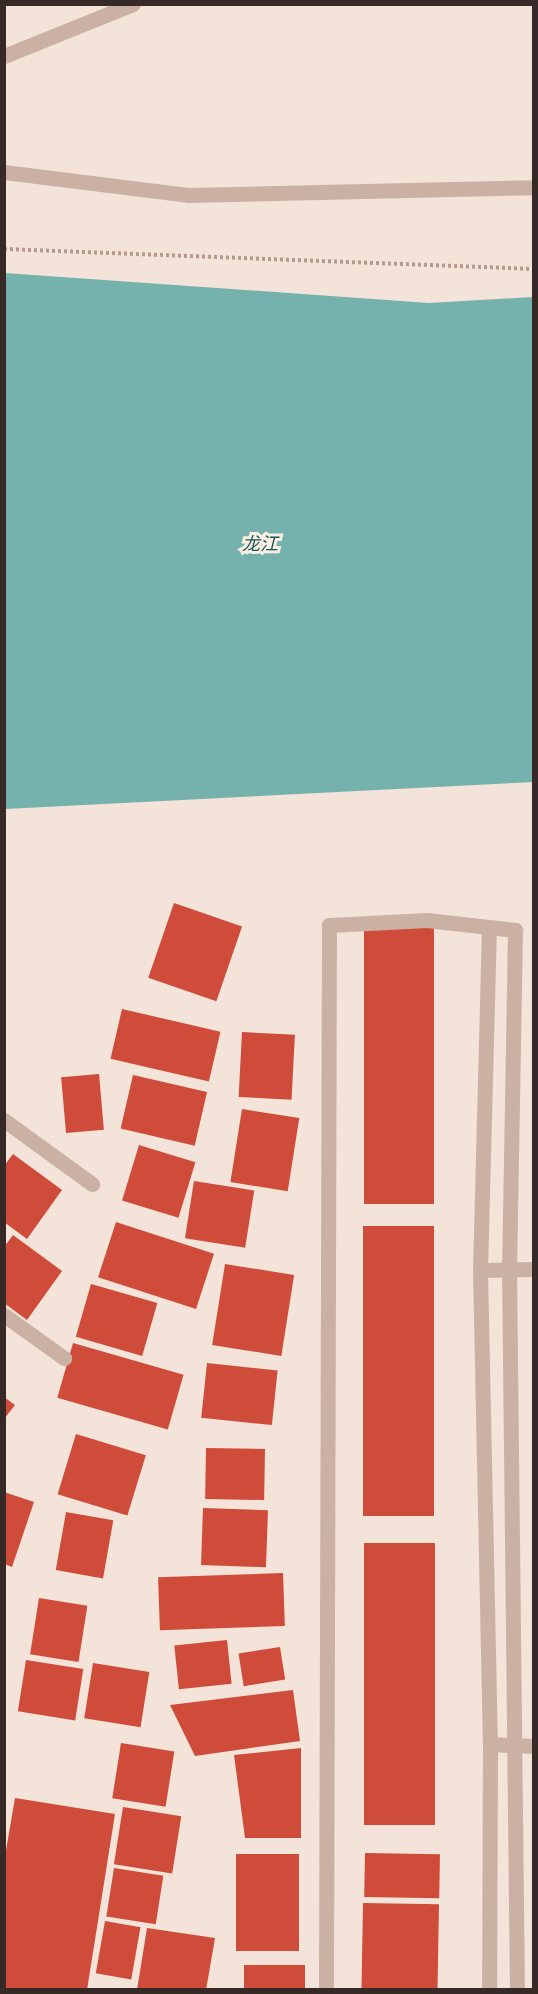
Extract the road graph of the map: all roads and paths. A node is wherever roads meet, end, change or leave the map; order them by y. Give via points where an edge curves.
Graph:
1 (133, 4) edge
2 (4, 56) edge
3 (4, 172) edge
4 (534, 187) edge
5 (4, 249) edge
6 (534, 269) edge
7 (489, 927) junction
8 (4, 1120) edge
9 (93, 1184) dead end
10 (509, 1268) junction
11 (534, 1269) edge
12 (480, 1270) junction
13 (4, 1315) edge
14 (64, 1358) dead end
15 (490, 1744) junction
16 (513, 1744) junction
17 (534, 1746) edge
18 (326, 1989) edge
19 (489, 1989) edge
20 (517, 1989) edge

1 - 2 street
3 - 4 street via 188,195
5 - 6 path
7 - 10 street via 515,930
7 - 12 street
7 - 18 street via 427,920 329,925
8 - 9 street
10 - 11 street
10 - 12 street
10 - 16 street
12 - 15 street
13 - 14 street
15 - 16 street
15 - 19 street
16 - 17 street
16 - 20 street

